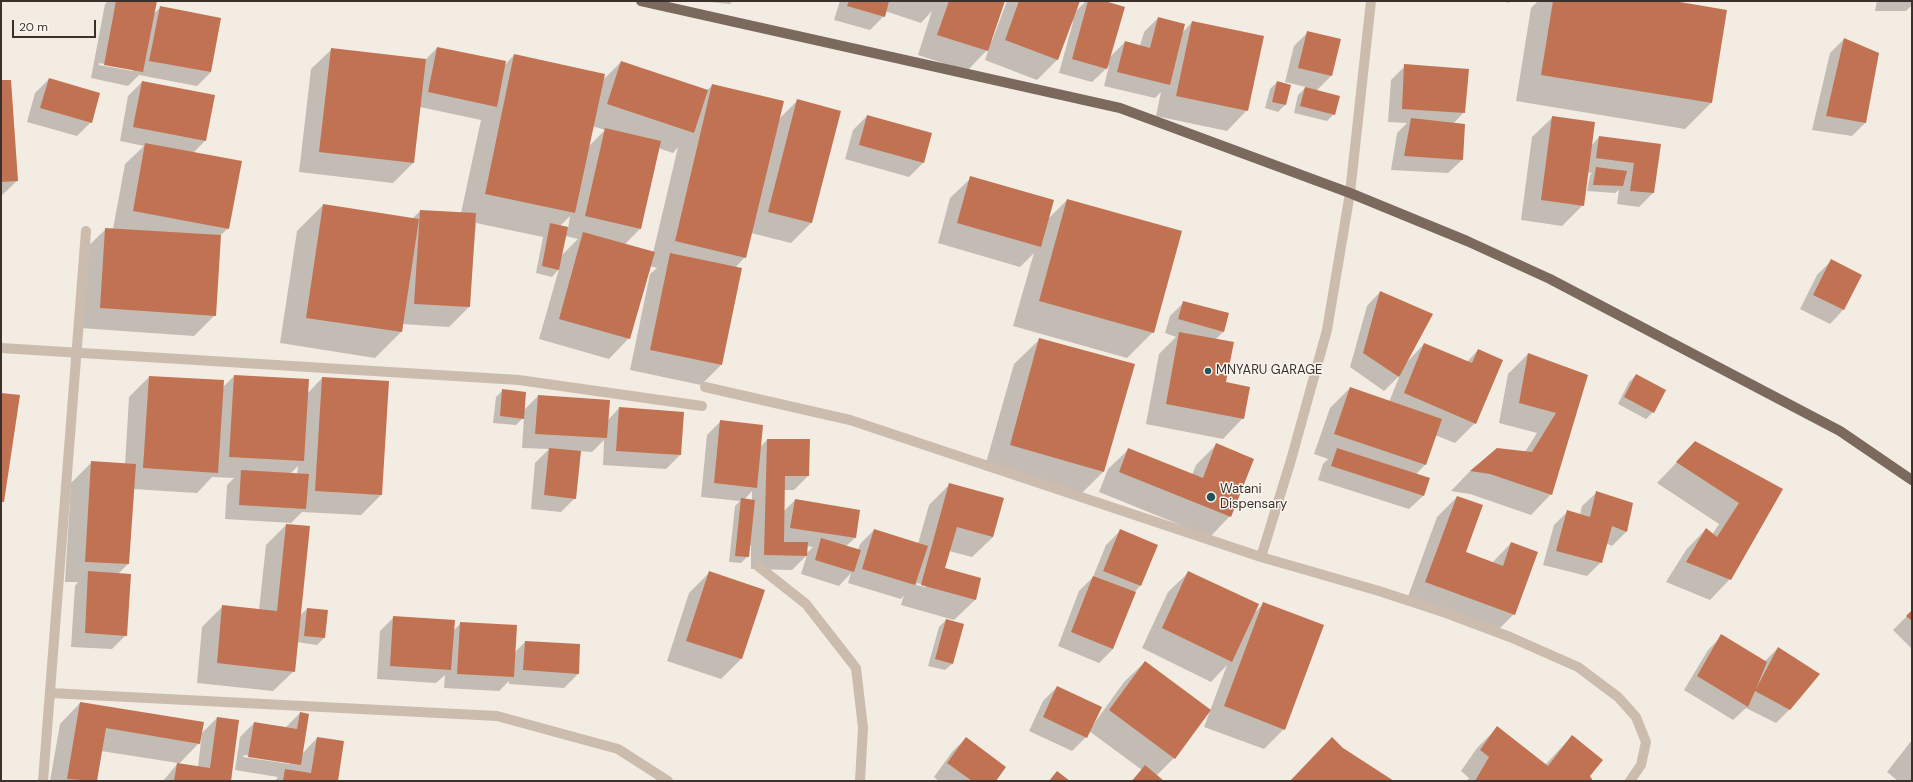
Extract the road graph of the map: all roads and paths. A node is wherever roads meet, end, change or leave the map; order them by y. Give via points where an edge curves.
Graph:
1 (641, 1) edge
2 (1371, 1) edge
3 (1350, 193) junction
4 (86, 231) dead end
5 (1, 348) edge
6 (76, 353) junction
7 (705, 387) dead end
8 (702, 406) dead end
9 (1912, 480) edge
10 (1261, 557) junction
11 (758, 566) dead end
12 (50, 693) junction
13 (43, 781) edge
14 (668, 781) edge
15 (860, 781) edge
16 (1630, 781) edge

1 - 3 main road via 1120,108
2 - 3 street
3 - 9 main road via 1550,278 1840,431
3 - 10 street via 1327,330
4 - 6 street
5 - 6 street
6 - 8 street via 519,380
6 - 12 street
7 - 10 street via 850,420
10 - 16 street via 1446,613 1510,637 1578,667 1618,697 1636,717 1646,742 1641,765
11 - 15 street via 806,604 856,668 863,728
12 - 13 street
12 - 14 street via 497,716 618,749

